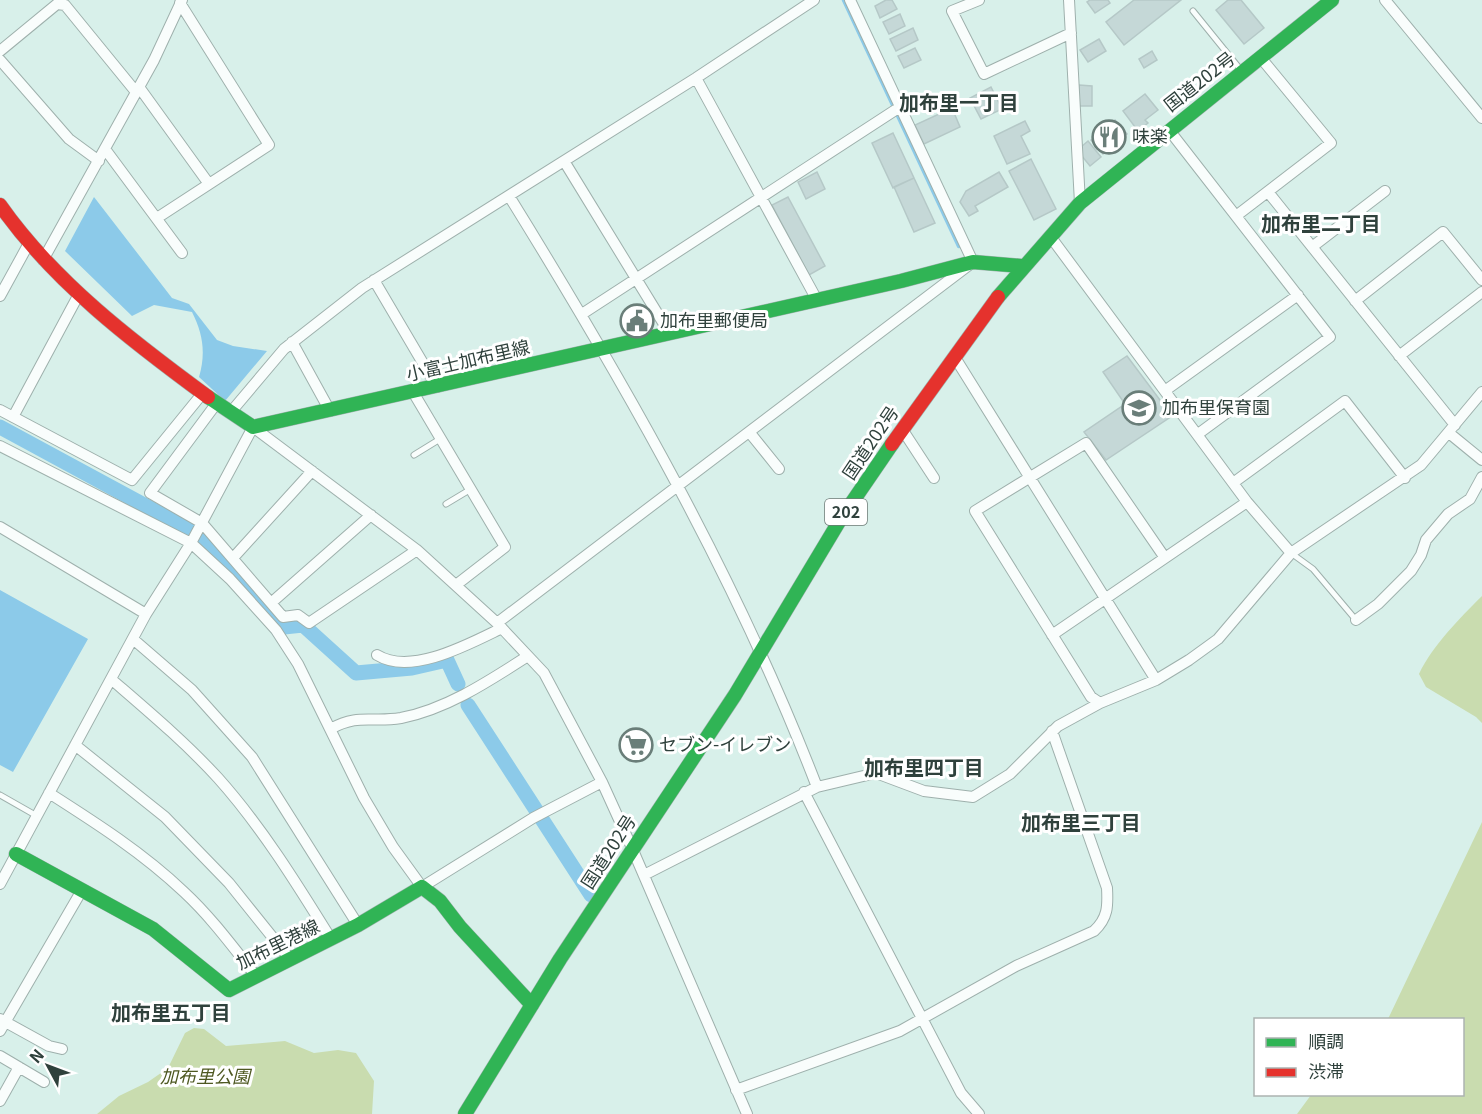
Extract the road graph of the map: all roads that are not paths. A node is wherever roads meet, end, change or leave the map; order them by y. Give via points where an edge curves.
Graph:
1 (814, 0) edge
2 (850, 0) edge
3 (979, 0) edge
4 (1069, 0) edge
5 (1332, 0) edge
6 (1385, 0) edge
7 (181, 2) edge
8 (1193, 11) dead end
9 (1071, 33) junction
10 (0, 51) edge
11 (1261, 58) junction
12 (0, 60) edge
13 (1242, 72) junction
14 (696, 78) junction
15 (137, 89) junction
16 (896, 110) junction
17 (1482, 118) edge
18 (1169, 129) junction
19 (105, 149) junction
20 (99, 161) junction
21 (564, 161) junction
22 (209, 184) junction
23 (1385, 191) dead end
24 (1268, 192) junction
25 (509, 196) junction
26 (761, 199) junction
27 (1080, 203) junction
28 (0, 205) edge
29 (1236, 216) junction
30 (157, 218) junction
31 (1050, 236) junction
32 (28, 244) junction
33 (1312, 247) junction
34 (183, 253) dead end
35 (43, 260) junction
36 (973, 262) junction
37 (1021, 266) junction
38 (636, 278) junction
39 (375, 280) junction
40 (1482, 280) edge
41 (1482, 292) edge
42 (79, 294) junction
43 (1298, 295) junction
44 (0, 296) edge
45 (817, 300) junction
46 (1355, 302) junction
47 (582, 314) junction
48 (670, 334) junction
49 (292, 342) junction
50 (600, 347) junction
51 (954, 356) junction
52 (1399, 356) junction
53 (437, 387) junction
54 (1166, 390) junction
55 (413, 392) junction
56 (1482, 392) edge
57 (202, 394) junction
58 (216, 404) junction
59 (0, 410) edge
60 (330, 411) junction
61 (230, 413) junction
62 (14, 417) junction
63 (253, 427) junction
64 (902, 429) junction
65 (1452, 429) junction
66 (750, 433) junction
67 (1198, 434) junction
68 (440, 439) junction
69 (0, 446) edge
70 (414, 455) dead end
71 (1482, 460) edge
72 (780, 470) dead end
73 (312, 471) junction
74 (1030, 477) junction
75 (1482, 477) edge
76 (934, 478) dead end
77 (1405, 478) junction
78 (132, 480) junction
79 (1233, 483) junction
80 (679, 487) junction
81 (471, 489) junction
82 (150, 493) junction
83 (1247, 502) junction
84 (446, 504) dead end
85 (371, 515) junction
86 (202, 523) junction
87 (0, 526) edge
88 (191, 543) junction
89 (417, 550) junction
90 (1291, 553) junction
91 (233, 558) junction
92 (1165, 558) junction
93 (456, 585) junction
94 (1106, 599) junction
95 (271, 603) junction
96 (146, 614) junction
97 (1356, 620) joint
98 (499, 626) junction
99 (1052, 635) junction
100 (133, 639) junction
101 (761, 652) junction
102 (377, 655) dead end
103 (528, 656) junction
104 (111, 680) junction
105 (1155, 680) junction
106 (1100, 703) junction
107 (330, 729) junction
108 (1052, 731) junction
109 (75, 745) junction
110 (602, 782) junction
111 (817, 787) junction
112 (804, 792) junction
113 (49, 793) junction
114 (0, 795) edge
115 (37, 816) junction
116 (632, 848) junction
117 (16, 854) junction
118 (644, 875) junction
119 (0, 884) edge
120 (422, 887) junction
121 (82, 890) junction
122 (358, 925) junction
123 (331, 939) junction
124 (290, 959) junction
125 (256, 976) junction
126 (532, 1005) junction
127 (923, 1020) junction
128 (2, 1024) edge
129 (62, 1049) dead end
130 (0, 1056) edge
131 (19, 1066) junction
132 (44, 1082) dead end
133 (736, 1090) junction
134 (0, 1101) edge
135 (465, 1114) edge
136 (747, 1114) edge
137 (979, 1114) edge

1 - 14 street
2 - 16 street
3 - 9 street via 952,10 984,74
4 - 9 street
5 - 11 main road, 国道202号 / 202
6 - 17 street
7 - 15 street
7 - 22 street via 269,145
8 - 13 lane
9 - 27 street
10 - 15 street via 57,4 65,4
11 - 13 main road, 国道202号 / 202
11 - 24 street via 1331,143
12 - 20 street via 69,139
13 - 18 main road, 国道202号 / 202
14 - 21 street
14 - 26 street
15 - 19 street
15 - 22 street
16 - 26 street
16 - 36 street
18 - 27 main road, 国道202号 / 202
18 - 29 street
19 - 20 street
19 - 30 street
20 - 35 street
21 - 25 street
21 - 38 street
22 - 30 street
23 - 33 street
24 - 29 street
24 - 33 street
25 - 39 street
25 - 47 street
26 - 38 street
26 - 45 street
27 - 31 main road, 国道202号 / 202
28 - 32 main road
29 - 43 street
30 - 34 street
31 - 37 main road, 国道202号 / 202
31 - 54 street
32 - 35 main road
32 - 44 street
33 - 46 street
35 - 42 main road
36 - 37 main road, 小富士加布里線
36 - 45 main road, 小富士加布里線
36 - 66 street
37 - 51 main road, 国道202号 / 202
38 - 47 street
38 - 48 street
39 - 49 street
39 - 53 street
40 - 46 street via 1443,232
41 - 52 street
42 - 57 main road
42 - 62 street
43 - 54 street
43 - 67 street via 1330,337
45 - 48 main road, 小富士加布里線
46 - 52 street
47 - 50 street
48 - 50 main road, 小富士加布里線
49 - 60 street
49 - 61 street
50 - 53 main road, 小富士加布里線
50 - 80 street
51 - 64 main road, 国道202号 / 202
51 - 74 street
52 - 65 street
53 - 55 main road, 小富士加布里線
54 - 67 street
55 - 60 main road, 小富士加布里線
55 - 68 street
56 - 65 street
57 - 58 main road
57 - 78 street
58 - 61 main road
58 - 82 street
59 - 62 street
60 - 63 main road, 小富士加布里線
61 - 63 main road
62 - 78 street
63 - 73 street
63 - 86 street
64 - 76 street
64 - 101 main road, 国道202号 / 202 via 840,520
65 - 71 street
65 - 77 street via 1422,465
66 - 72 street
66 - 80 street
67 - 79 street
68 - 70 lane
68 - 81 street
69 - 88 street
73 - 85 street
73 - 91 street
74 - 92 street via 1086,443
74 - 94 street
74 - 99 street via 975,511
75 - 97 street via 1470,499 1448,514 1426,540 1411,571
77 - 79 street via 1345,401
77 - 90 street
78 - 82 street
79 - 83 street
80 - 98 street
80 - 101 street
81 - 84 lane
81 - 93 street via 505,547
82 - 86 street
83 - 90 street
83 - 92 street
85 - 89 street
85 - 95 street
86 - 88 street
86 - 91 street
87 - 96 street
88 - 96 street
88 - 107 street via 276,630 298,664
89 - 93 street
89 - 95 street via 309,623 298,615 283,617
90 - 97 lane via 1320,576
90 - 105 street via 1218,639
91 - 95 street
92 - 94 street
93 - 98 street
94 - 99 street
94 - 105 street
96 - 100 street
98 - 102 street via 452,652 397,663
98 - 103 street
99 - 106 street via 1091,697
100 - 104 street
100 - 122 street via 192,690 252,758
101 - 111 street via 793,721
101 - 116 main road, 国道202号 / 202
103 - 107 street via 476,689 426,711 400,718 347,720
103 - 110 street via 544,673
104 - 109 street
104 - 123 street via 178,737 219,779
105 - 106 street
106 - 108 street
107 - 120 street via 388,837
108 - 111 street via 1010,774 973,797 924,791 876,773
108 - 127 street via 1107,888 1104,922 1094,931 948,1002
109 - 113 street
109 - 124 street via 165,817 229,883
110 - 116 street
110 - 120 street via 537,816
111 - 112 street
112 - 118 street
112 - 127 street
113 - 115 street
113 - 125 street via 118,838 183,891
114 - 115 lane
115 - 117 street
116 - 118 street
116 - 126 main road, 国道202号 / 202
117 - 119 street
117 - 121 main road, 加布里港線
118 - 133 street
120 - 122 main road, 加布里港線
120 - 126 main road via 440,901
121 - 125 main road, 加布里港線 via 153,929 229,990
121 - 128 street
122 - 123 main road, 加布里港線
123 - 124 main road, 加布里港線
124 - 125 main road, 加布里港線
126 - 135 main road, 国道202号 / 202
127 - 133 street
127 - 137 street via 961,1093
128 - 129 street
130 - 131 street
131 - 132 street
131 - 134 street
133 - 136 street

